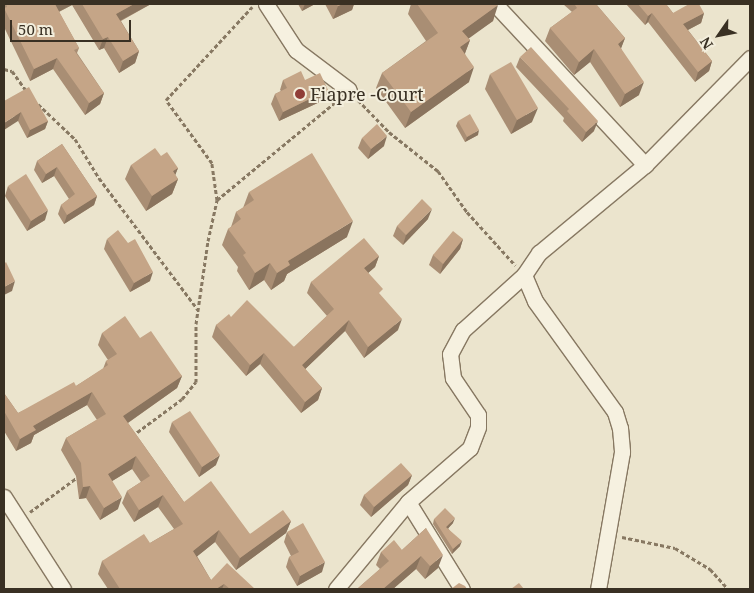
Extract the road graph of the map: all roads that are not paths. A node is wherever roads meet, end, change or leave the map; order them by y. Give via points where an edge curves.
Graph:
1 (266, 4) edge
2 (495, 4) edge
3 (750, 58) edge
4 (349, 90) road end
5 (645, 165) junction
6 (524, 275) junction
7 (4, 497) edge
8 (408, 502) junction
9 (63, 589) edge
10 (336, 589) edge
11 (462, 589) edge
12 (598, 589) edge

1 - 4 street via 296,50
2 - 5 street
3 - 5 street
5 - 6 street via 539,253
6 - 8 street via 463,330 450,354 453,378 478,415 478,427 470,448
6 - 12 street via 535,300 617,420 622,452
7 - 9 street
8 - 10 street
8 - 11 street

